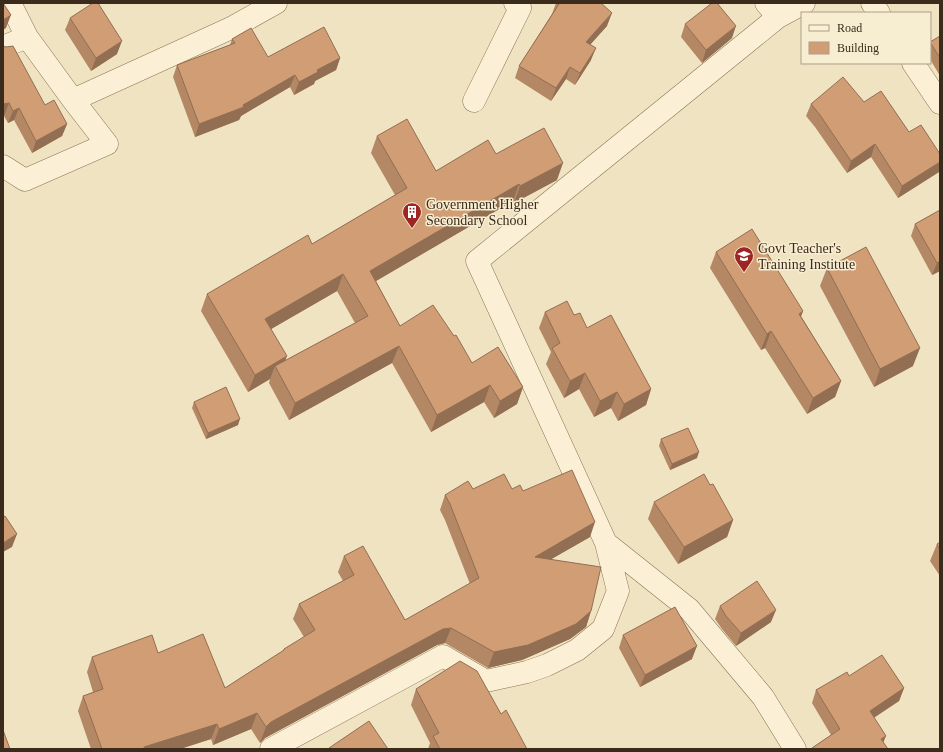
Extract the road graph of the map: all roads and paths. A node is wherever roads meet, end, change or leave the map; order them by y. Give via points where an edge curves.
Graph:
1 (10, 3) edge
2 (276, 3) edge
3 (515, 3) edge
4 (804, 3) edge
5 (872, 3) edge
6 (772, 10) edge
7 (877, 12) edge
8 (27, 37) junction
9 (3, 47) edge
10 (914, 64) edge
11 (73, 100) junction
12 (474, 102) dead end
13 (940, 103) edge
14 (3, 166) edge
15 (606, 543) junction
16 (271, 749) edge
17 (795, 749) edge

1 - 8 street
2 - 11 street via 231,28
3 - 12 street via 520,8
4 - 6 street
5 - 7 street
6 - 15 street via 476,261
8 - 9 street
8 - 11 street
10 - 13 street
11 - 14 street via 107,144 25,180
15 - 16 street via 618,591 603,629 577,650 547,666 486,681 444,656
15 - 17 street via 689,609 763,697

